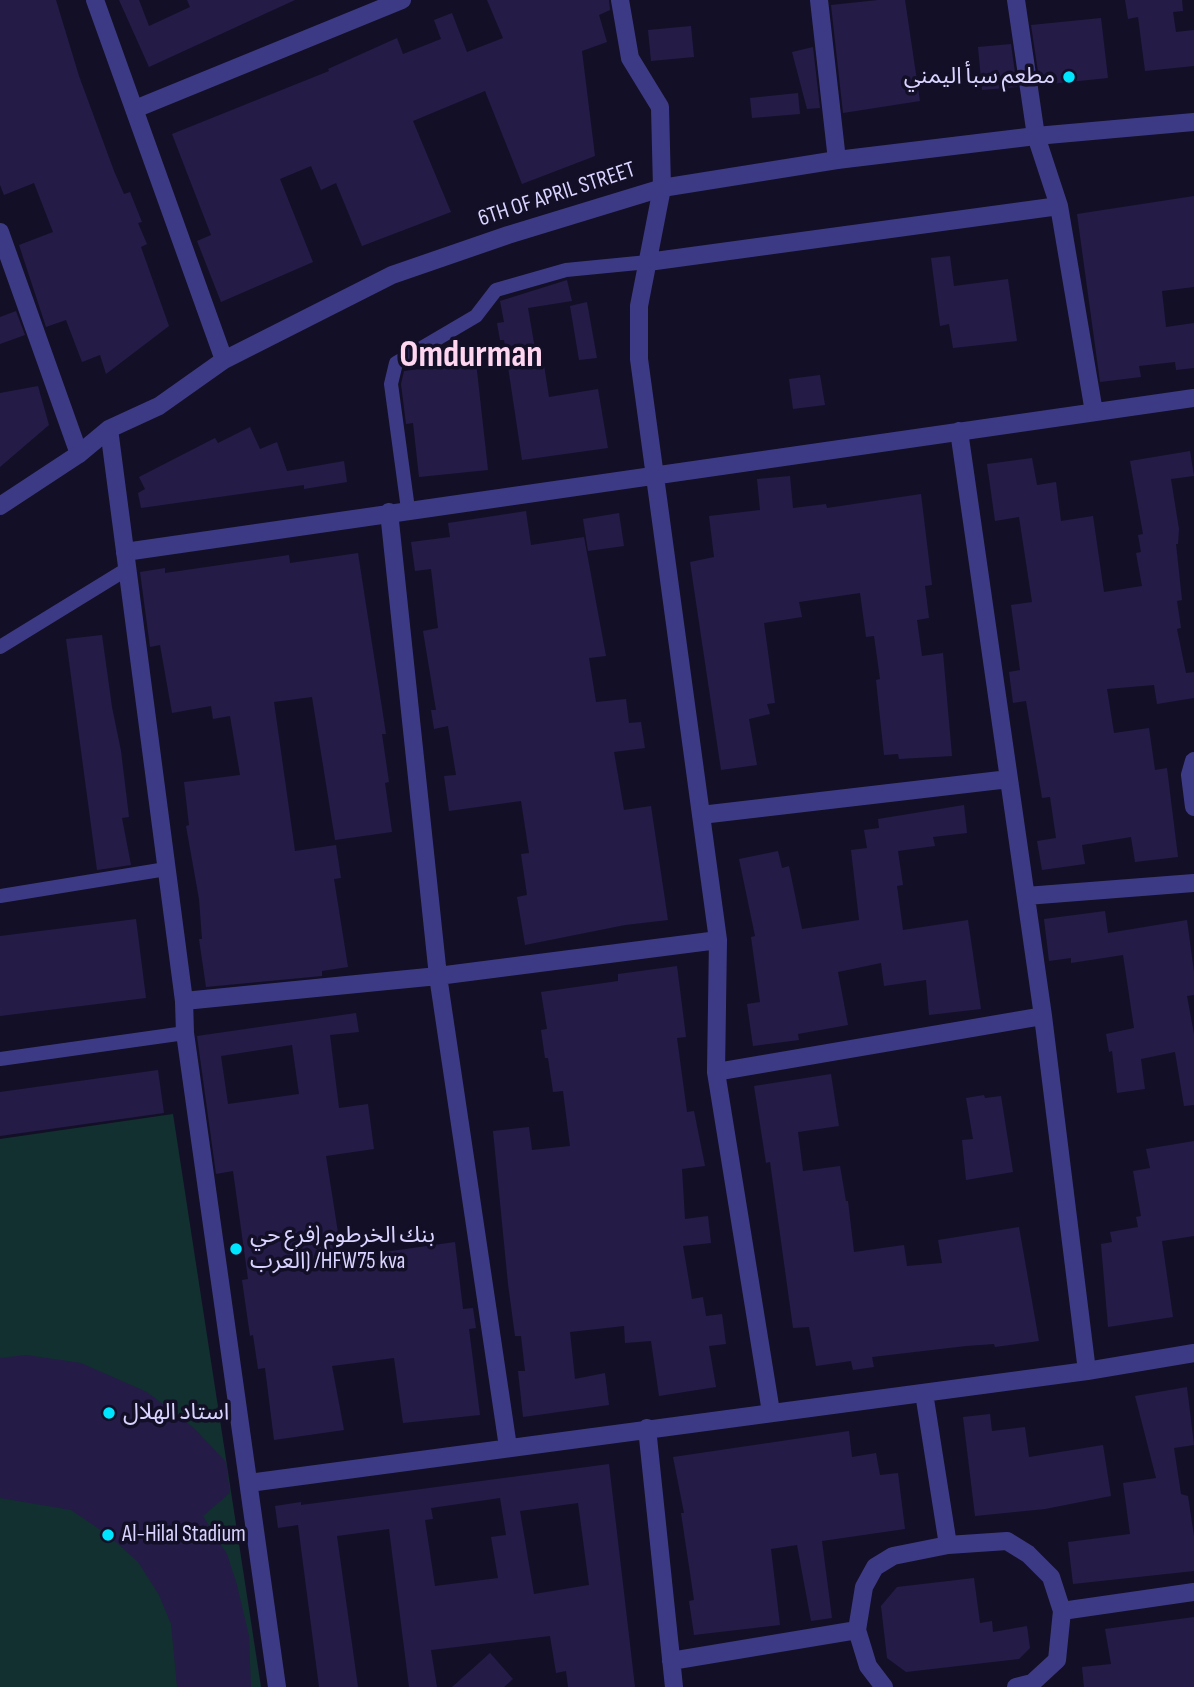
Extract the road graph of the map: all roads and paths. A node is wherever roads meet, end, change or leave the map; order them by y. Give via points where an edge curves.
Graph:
1 (95, 0) edge
2 (402, 0) edge
3 (620, 0) edge
4 (818, 0) edge
5 (1016, 0) edge
6 (135, 109) junction
7 (1194, 122) edge
8 (1036, 136) junction
9 (837, 160) junction
10 (662, 188) junction
11 (1059, 206) junction
12 (0, 232) edge
13 (648, 262) junction
14 (224, 360) junction
15 (1194, 398) edge
16 (1094, 412) junction
17 (108, 429) junction
18 (959, 431) junction
19 (79, 454) junction
20 (655, 473) junction
21 (0, 506) edge
22 (408, 509) junction
23 (389, 512) junction
24 (126, 561) junction
25 (0, 647) edge
26 (1194, 761) edge
27 (1009, 779) junction
28 (1194, 807) edge
29 (701, 815) junction
30 (166, 869) junction
31 (1194, 883) edge
32 (0, 896) edge
33 (1026, 896) junction
34 (718, 940) junction
35 (438, 976) junction
36 (184, 1001) junction
37 (1044, 1016) junction
38 (185, 1033) junction
39 (0, 1059) edge
40 (716, 1072) junction
41 (1194, 1353) edge
42 (1087, 1371) junction
43 (924, 1393) junction
44 (771, 1412) junction
45 (647, 1428) junction
46 (508, 1447) junction
47 (249, 1483) junction
48 (948, 1545) junction
49 (1194, 1592) edge
50 (1062, 1611) junction
51 (857, 1630) junction
52 (671, 1661) junction
53 (277, 1687) edge
54 (674, 1687) edge
55 (884, 1687) edge
56 (1016, 1687) edge

1 - 6 street
2 - 6 street
3 - 10 street via 630,58 660,107
4 - 9 street
5 - 8 street
6 - 14 street
7 - 8 street, 6TH OF APRIL STREET
8 - 9 street, 6TH OF APRIL STREET
8 - 11 street
9 - 10 street, 6TH OF APRIL STREET
10 - 13 street
10 - 14 street, 6TH OF APRIL STREET via 392,275
11 - 13 street
11 - 16 street
12 - 19 street
13 - 20 street via 639,306 639,359
13 - 22 lane via 566,270 496,290 476,316 396,363 391,384
14 - 17 street, 6TH OF APRIL STREET via 159,406
15 - 16 street
16 - 18 street
17 - 19 street, 6TH OF APRIL STREET
17 - 24 street
18 - 20 street
18 - 27 street
19 - 21 street, 6TH OF APRIL STREET
20 - 22 street
20 - 29 street
22 - 23 street
23 - 24 street
23 - 35 street
24 - 25 lane
24 - 30 street
26 - 28 street via 1190,775
27 - 29 street
27 - 33 street
29 - 34 street
30 - 32 lane
30 - 36 street
31 - 33 street
33 - 37 street
34 - 35 street
34 - 40 street
35 - 36 street
35 - 46 street
36 - 38 street
37 - 40 street
37 - 42 street
38 - 39 lane
38 - 47 street
40 - 44 street
41 - 42 street
42 - 43 street
43 - 44 street
43 - 48 street
44 - 45 street
45 - 46 street
45 - 52 street
46 - 47 street
47 - 53 street
48 - 50 street via 1007,1541 1051,1577
48 - 51 street via 893,1556 875,1567 864,1587
49 - 50 street
50 - 56 street via 1057,1660 1032,1683
51 - 52 street
51 - 55 street via 868,1666
52 - 54 street

